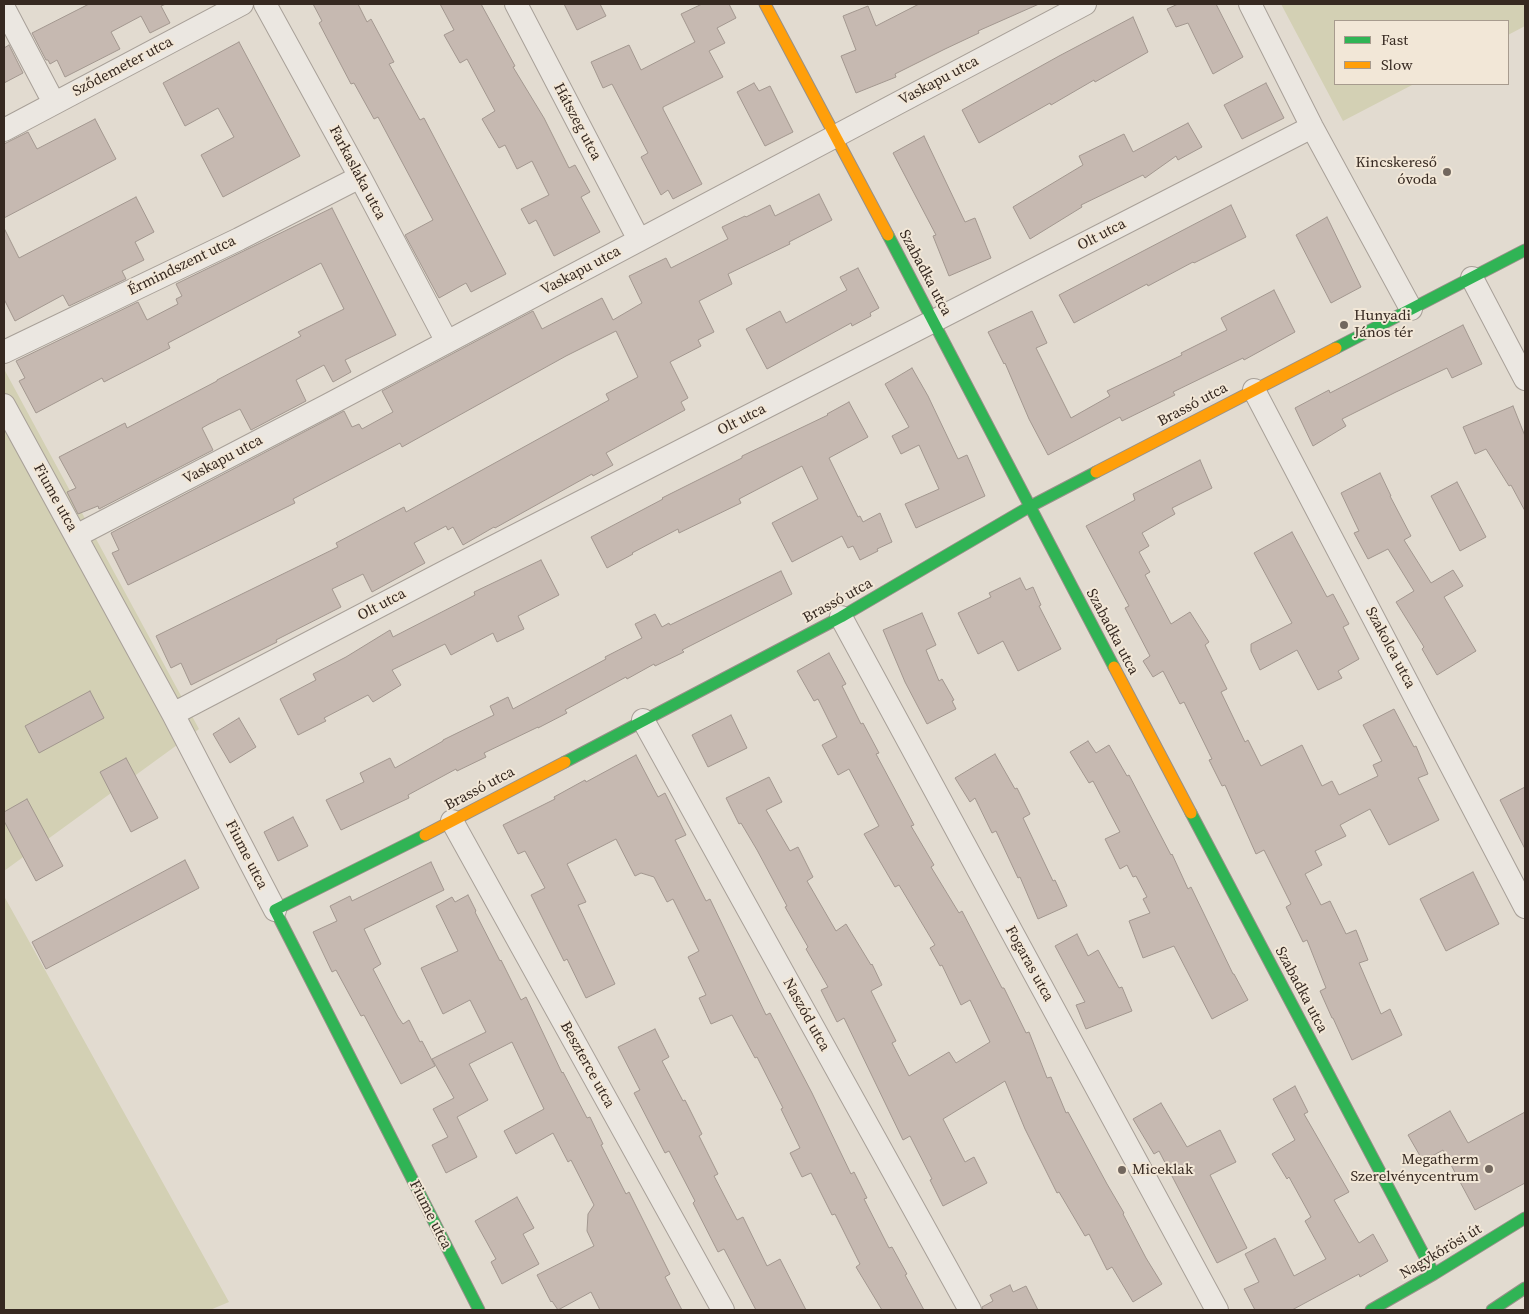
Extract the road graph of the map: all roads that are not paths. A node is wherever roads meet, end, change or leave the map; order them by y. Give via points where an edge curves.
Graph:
1 (242, 4) edge
2 (265, 4) edge
3 (516, 4) edge
4 (765, 4) edge
5 (1085, 4) edge
6 (1250, 4) edge
7 (4, 8) edge
8 (1053, 11) edge
9 (54, 103) junction
10 (1312, 126) junction
11 (4, 130) edge
12 (836, 136) junction
13 (360, 177) junction
14 (639, 240) junction
15 (1525, 250) edge
16 (1472, 278) junction
17 (1411, 309) junction
18 (933, 321) junction
19 (446, 342) junction
20 (4, 352) edge
21 (1525, 379) edge
22 (1254, 390) junction
23 (4, 405) edge
24 (1029, 507) junction
25 (76, 536) junction
26 (841, 617) junction
27 (173, 714) junction
28 (643, 720) junction
29 (452, 820) junction
30 (1525, 907) edge
31 (275, 910) junction
32 (1525, 1218) edge
33 (1434, 1274) junction
34 (1525, 1288) edge
35 (479, 1310) edge
36 (723, 1310) edge
37 (970, 1310) edge
38 (1217, 1310) edge
39 (1371, 1310) edge
40 (1492, 1310) edge

1 - 9 street, Sződemeter utca
2 - 13 street, Farkaslaka utca
3 - 14 street, Hátszeg utca
4 - 12 street, Szabadka utca
5 - 8 street, Vaskapu utca
6 - 10 street
7 - 9 street
8 - 12 street, Vaskapu utca
9 - 11 street, Sződemeter utca
10 - 17 street
10 - 18 street, Olt utca
12 - 14 street, Vaskapu utca
12 - 18 street, Szabadka utca
13 - 19 street, Farkaslaka utca
13 - 20 street, Érmindszent utca
14 - 19 street, Vaskapu utca
15 - 16 street
16 - 17 street
16 - 21 street
17 - 22 street, Brassó utca
18 - 24 street, Szabadka utca
18 - 27 street, Olt utca
19 - 25 street, Vaskapu utca
22 - 24 street, Brassó utca
22 - 30 street, Szakolca utca
23 - 25 street, Fiume utca
24 - 26 street, Brassó utca
24 - 33 street, Szabadka utca
25 - 27 street, Fiume utca
26 - 28 street, Brassó utca
26 - 38 street, Fogaras utca
27 - 31 street, Fiume utca
28 - 29 street, Brassó utca
28 - 37 street, Naszód utca
29 - 31 street, Brassó utca
29 - 36 street, Beszterce utca
31 - 35 street, Fiume utca
32 - 33 street, Nagykőrösi út
33 - 39 street, Nagykőrösi út
34 - 40 street

